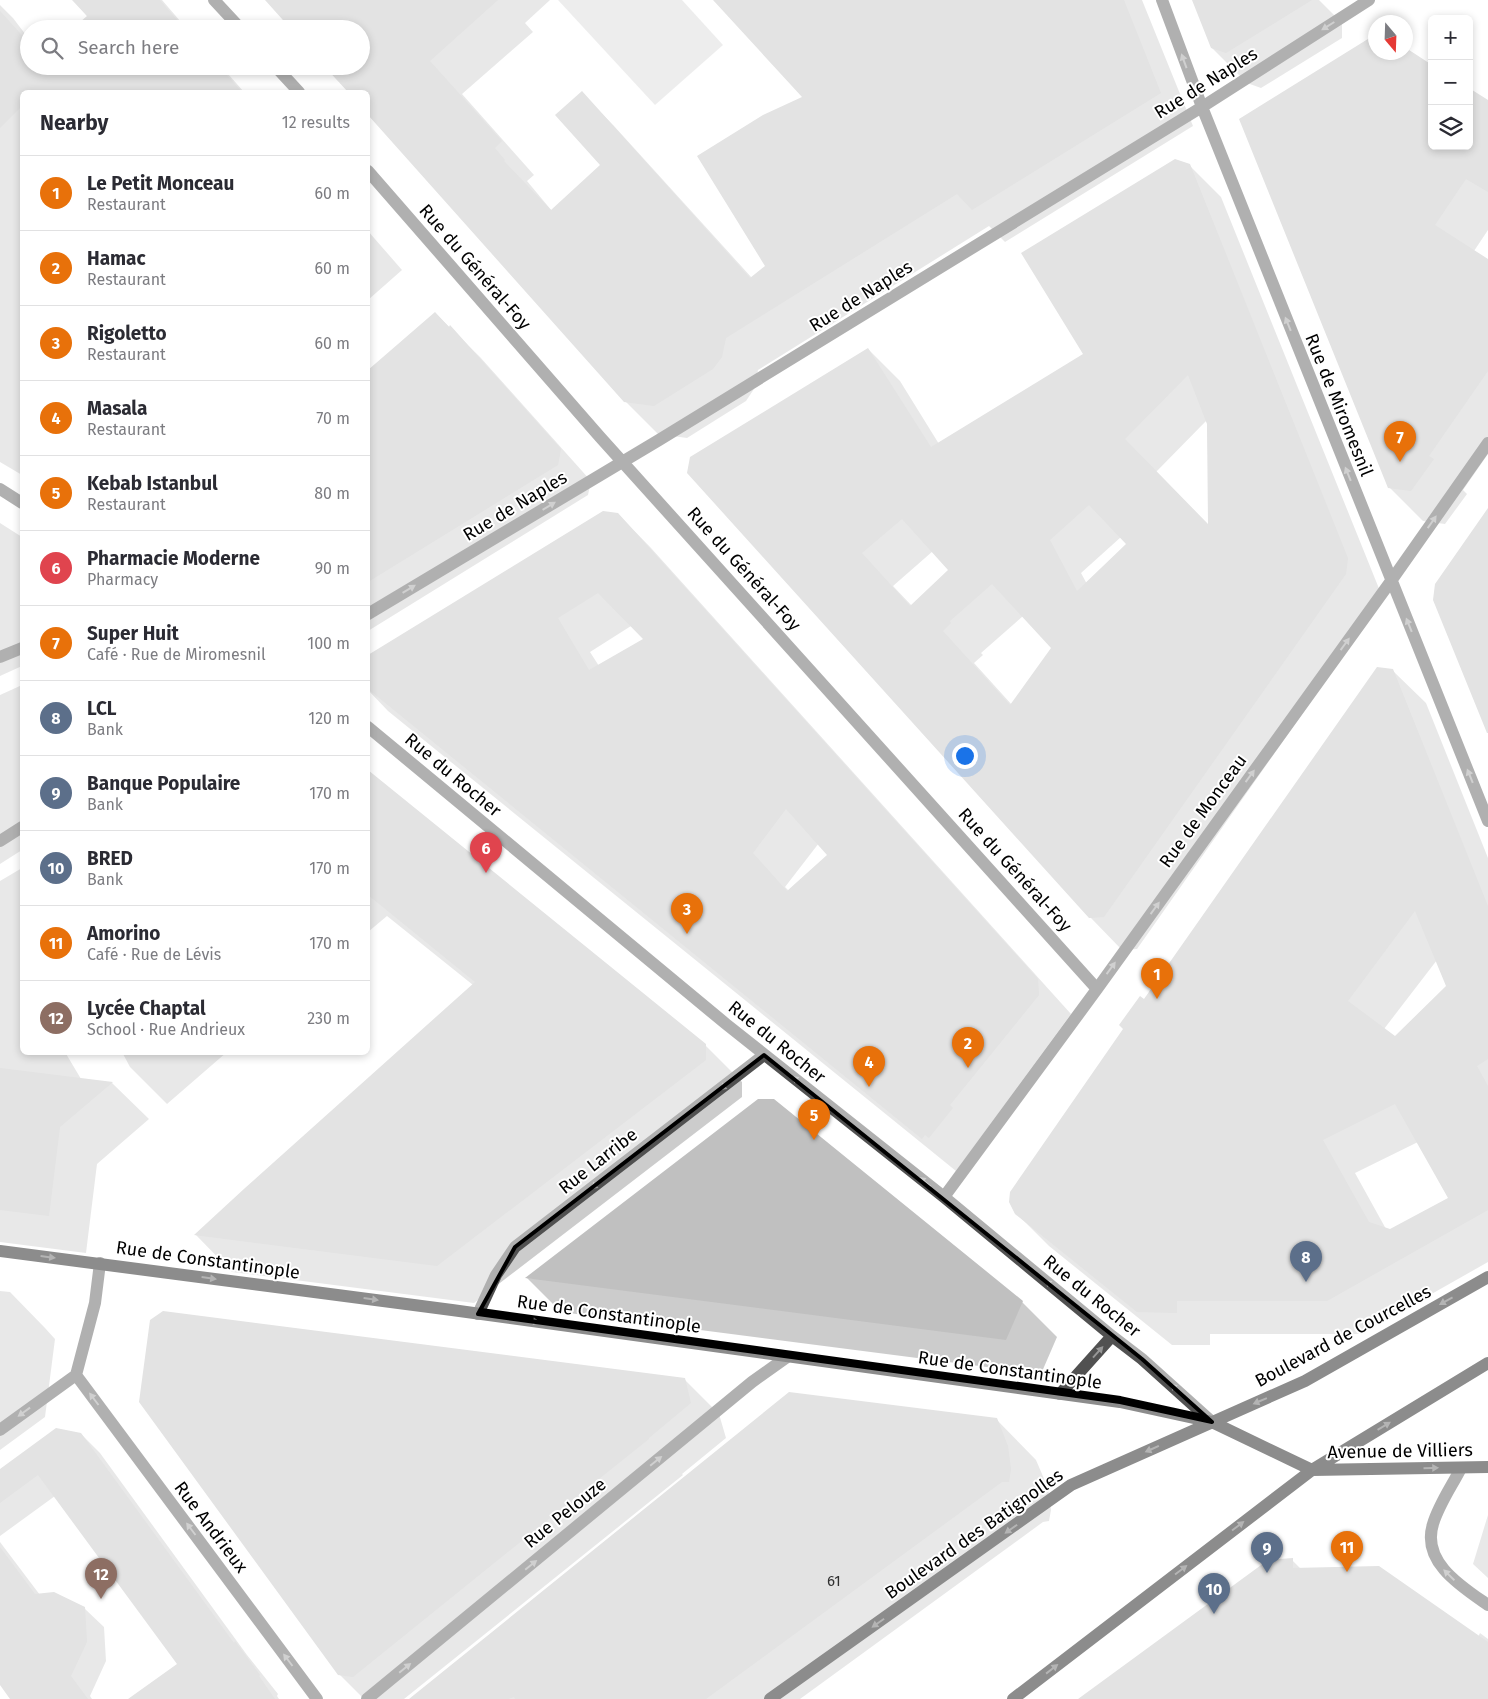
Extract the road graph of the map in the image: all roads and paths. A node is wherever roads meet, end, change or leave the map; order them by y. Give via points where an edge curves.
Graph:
1 (214, 0) edge
2 (1162, 0) edge
3 (1369, 0) edge
4 (232, 20) edge
5 (283, 75) edge
6 (297, 90) edge
7 (1202, 107) junction
8 (370, 172) edge
9 (1488, 442) edge
10 (624, 462) junction
11 (0, 489) edge
12 (20, 502) edge
13 (1391, 581) junction
14 (370, 613) edge
15 (20, 649) edge
16 (0, 657) edge
17 (370, 729) edge
18 (1488, 821) edge
19 (20, 828) edge
20 (0, 841) edge
21 (1097, 989) junction
22 (764, 1055) junction
23 (944, 1197) junction
24 (0, 1250) edge
25 (100, 1263) junction
26 (1488, 1277) edge
27 (478, 1314) junction
28 (1112, 1336) junction
29 (787, 1356) junction
30 (1488, 1363) edge
31 (76, 1375) junction
32 (1060, 1394) junction
33 (1212, 1422) junction
34 (0, 1430) edge
35 (1488, 1467) edge
36 (1461, 1468) junction
37 (1312, 1470) junction
38 (1488, 1605) edge
39 (317, 1699) edge
40 (368, 1699) edge
41 (770, 1699) edge
42 (1013, 1699) edge

1 - 4 street
7 -> 2 street, Rue de Miromesnil
3 -> 7 street, Rue de Naples
5 - 6 street
7 - 10 street, Rue de Naples
13 -> 7 street, Rue de Miromesnil
8 - 10 street, Rue du Général-Foy
13 -> 9 street, Rue de Monceau
14 -> 10 street, Rue de Naples
10 - 21 street, Rue du Général-Foy
11 - 12 street
18 -> 13 street, Rue de Miromesnil
21 -> 13 street, Rue de Monceau
15 - 16 street
17 - 22 street, Rue du Rocher
19 - 20 street
21 - 23 street, Rue de Monceau
23 -> 22 street, Rue du Rocher
22 -> 27 street, Rue Larribe via 515,1247 496,1275
28 -> 23 street, Rue du Rocher
24 -> 25 main road, Rue de Constantinople
25 -> 27 main road, Rue de Constantinople
25 - 31 street via 95,1303
26 -> 33 main road, Boulevard de Courcelles via 1305,1381
27 -> 29 main road, Rue de Constantinople
32 -> 28 street
33 -> 28 street, Rue du Rocher
29 - 32 main road, Rue de Constantinople
40 -> 29 street, Rue Pelouze
37 -> 30 main road
31 -> 34 street
39 -> 31 street, Rue Andrieux
32 - 33 main road, Rue de Constantinople via 1120,1402
33 - 37 main road, Rue de Constantinople
33 -> 41 main road, Boulevard des Batignolles via 1071,1486
35 - 36 main road, Avenue de Villiers
37 -> 36 main road, Avenue de Villiers
38 -> 36 street via 1440,1566 1432,1546 1432,1526
42 -> 37 main road

